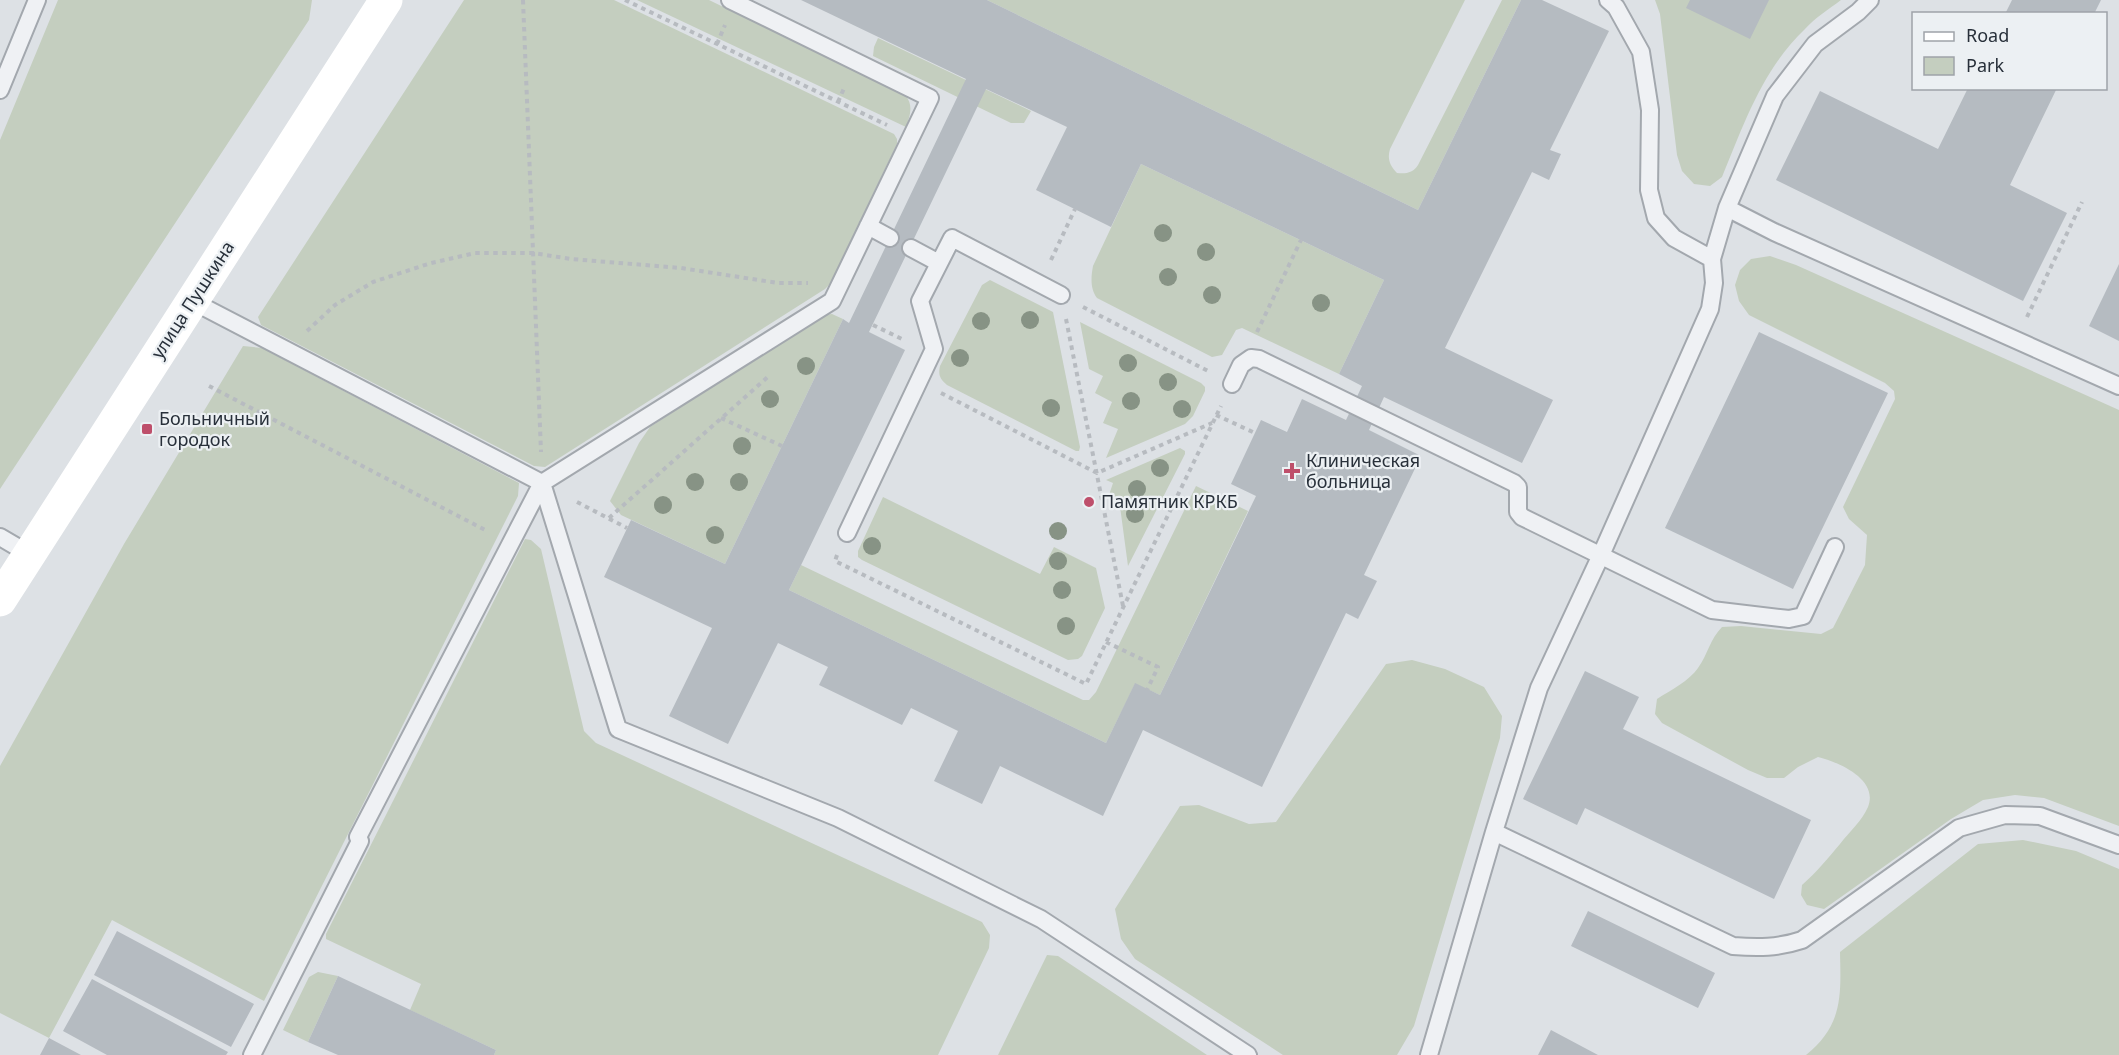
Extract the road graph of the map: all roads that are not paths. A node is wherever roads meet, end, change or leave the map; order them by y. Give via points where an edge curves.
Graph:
1 (37, 0) edge
2 (386, 0) edge
3 (730, 0) edge
4 (1608, 0) edge
5 (1870, 0) edge
6 (0, 90) edge
7 (1727, 208) junction
8 (868, 226) junction
9 (890, 238) dead end
10 (911, 248) dead end
11 (1712, 259) junction
12 (939, 263) junction
13 (1061, 295) road end
14 (192, 301) junction
15 (1232, 384) road end
16 (2119, 386) edge
17 (542, 483) junction
18 (847, 533) road end
19 (0, 537) edge
20 (1835, 547) dead end
21 (28, 554) junction
22 (1601, 555) junction
23 (0, 600) edge
24 (1494, 832) junction
25 (2119, 845) edge
26 (252, 1055) edge
27 (1248, 1055) edge
28 (1429, 1055) edge

1 - 6 lane
2 - 14 street, улица Пушкина
3 - 8 lane via 930,98
4 - 11 lane via 1616,7 1641,52 1650,110 1649,190 1656,218 1674,238
5 - 7 lane via 1815,44 1774,96
7 - 11 lane
7 - 16 lane
8 - 9 lane
8 - 17 lane via 832,301
10 - 12 lane
11 - 22 lane via 1710,309
12 - 13 lane via 952,238
12 - 18 lane via 920,301 934,349
14 - 17 lane
14 - 21 street, улица Пушкина
15 - 22 lane via 1241,365 1251,358 1259,359 1514,483 1518,487 1521,517
17 - 26 lane via 358,837 360,841
17 - 27 lane via 618,729 838,818 1041,919
19 - 21 lane
20 - 22 lane via 1803,616 1789,619 1712,610
21 - 23 street, улица Пушкина
22 - 24 lane via 1539,688
24 - 25 lane via 1733,946 1759,948 1802,940 1959,828 2005,814 2040,816
24 - 28 lane

